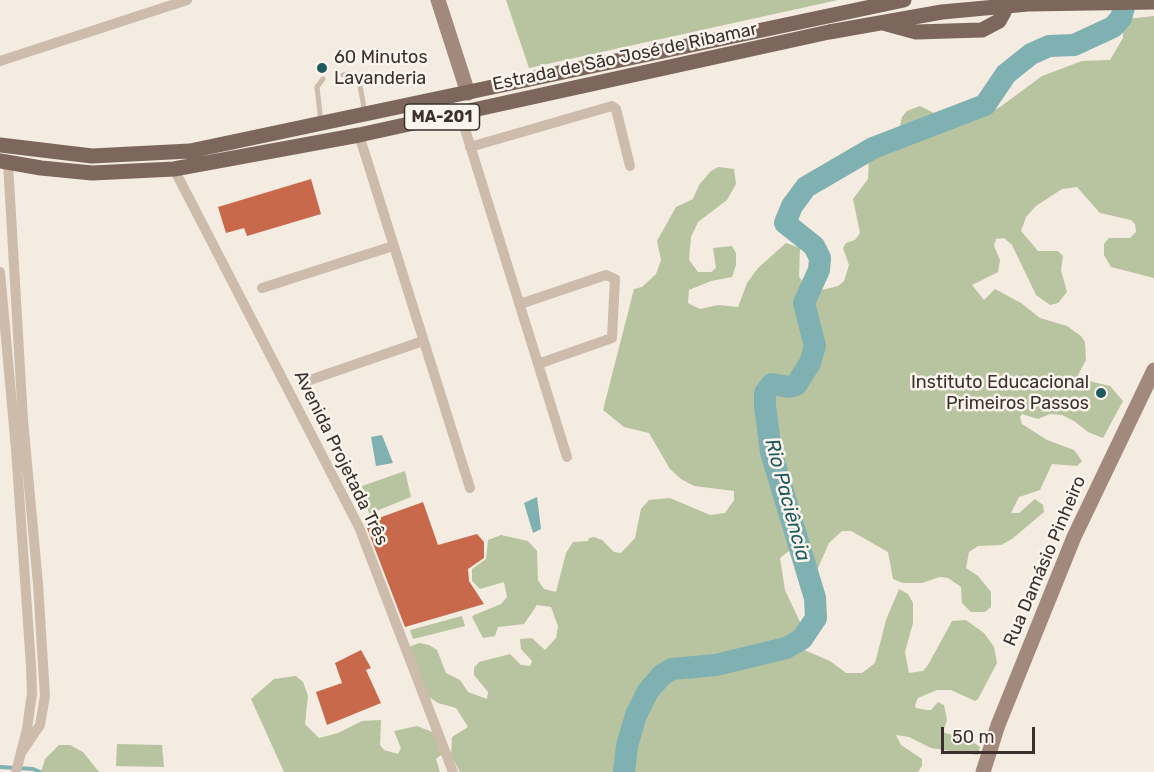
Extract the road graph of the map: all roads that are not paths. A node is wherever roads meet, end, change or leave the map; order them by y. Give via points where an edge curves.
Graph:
1 (187, 0) edge
2 (438, 0) edge
3 (904, 0) edge
4 (1151, 2) edge
5 (1004, 3) edge
6 (880, 22) junction
7 (0, 61) edge
8 (343, 75) dead end
9 (323, 79) dead end
10 (468, 93) junction
11 (460, 113) junction
12 (365, 115) junction
13 (321, 124) junction
14 (358, 135) junction
15 (0, 145) edge
16 (470, 147) junction
17 (4, 162) edge
18 (630, 166) dead end
19 (174, 169) junction
20 (393, 246) junction
21 (0, 273) edge
22 (2, 284) edge
23 (14, 284) junction
24 (262, 288) dead end
25 (519, 304) junction
26 (4, 311) junction
27 (16, 311) junction
28 (423, 341) junction
29 (538, 364) junction
30 (1154, 370) edge
31 (310, 380) dead end
32 (19, 420) junction
33 (21, 448) junction
34 (567, 457) dead end
35 (470, 488) dead end
36 (36, 559) junction
37 (24, 560) junction
38 (31, 731) junction
39 (16, 772) edge
40 (453, 772) edge
41 (983, 772) edge

1 - 7 street
2 - 10 street
3 - 10 main road, Estrada de São José de Ribamar / MA-201
4 - 5 main road, Estrada de São José de Ribamar / MA-201
5 - 6 main road, Estrada de São José de Ribamar / MA-201
5 - 6 main road via 999,21 982,30 916,32
6 - 11 main road, Estrada de São José de Ribamar / MA-201
8 - 12 lane via 359,80
9 - 13 lane via 317,87
10 - 12 main road, Estrada de São José de Ribamar / MA-201
11 - 14 main road, Estrada de São José de Ribamar / MA-201
11 - 16 street
12 - 13 main road, Estrada de São José de Ribamar / MA-201
13 - 15 main road, Estrada de São José de Ribamar / MA-201 via 159,155 92,156
14 - 19 main road, Estrada de São José de Ribamar / MA-201
14 - 20 street
16 - 18 street via 612,106
16 - 25 street
17 - 19 main road, Estrada de São José de Ribamar / MA-201 via 92,173
17 - 23 street
19 - 40 street, Avenida Projetada Três via 359,527
20 - 24 street
20 - 28 street
21 - 22 street
22 - 23 street
22 - 26 street
23 - 27 street
25 - 29 street
25 - 29 street via 606,275 615,279 612,338
26 - 27 street
26 - 32 street
27 - 32 street
28 - 31 street
28 - 35 street
29 - 34 street
30 - 41 street, Rua Damásio Pinheiro via 1074,537
32 - 33 street
33 - 36 street
33 - 37 street
36 - 37 street
36 - 38 street via 45,696 42,720
37 - 38 street
38 - 39 street

